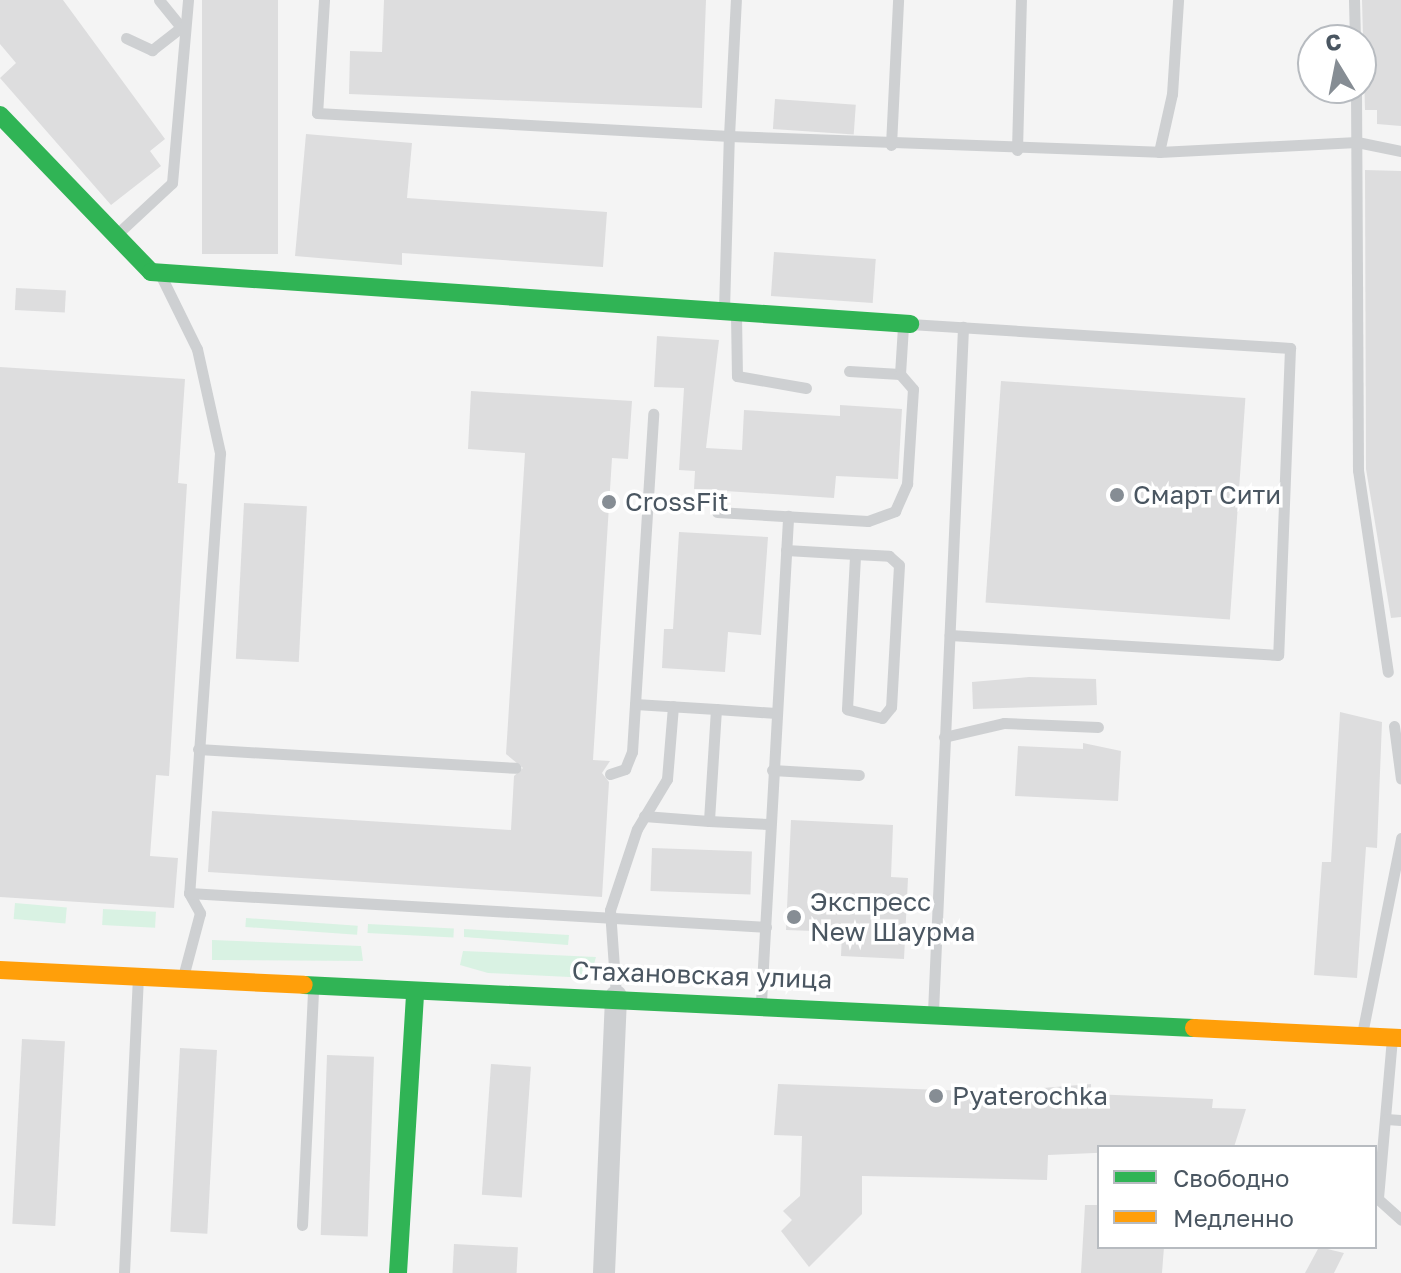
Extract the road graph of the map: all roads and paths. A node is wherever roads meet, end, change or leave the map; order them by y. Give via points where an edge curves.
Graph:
1 (159, 0) edge
2 (188, 0) edge
3 (324, 0) edge
4 (736, 0) edge
5 (898, 0) edge
6 (1021, 0) edge
7 (1178, 0) edge
8 (1354, 0) edge
9 (1355, 24) edge
10 (184, 30) junction
11 (126, 38) dead end
12 (1356, 104) edge
13 (0, 115) edge
14 (729, 136) junction
15 (1357, 142) junction
16 (891, 145) junction
17 (1017, 150) junction
18 (1401, 151) edge
19 (1159, 152) junction
20 (112, 238) junction
21 (160, 273) junction
22 (730, 313) junction
23 (906, 324) junction
24 (963, 327) junction
25 (849, 371) dead end
26 (900, 374) junction
27 (806, 388) dead end
28 (653, 414) dead end
29 (717, 512) dead end
30 (788, 516) junction
31 (786, 550) junction
32 (855, 554) junction
33 (950, 635) junction
34 (1388, 672) dead end
35 (635, 704) junction
36 (673, 706) junction
37 (716, 709) junction
38 (776, 713) junction
39 (1394, 726) dead end
40 (1098, 727) dead end
41 (944, 737) junction
42 (198, 749) junction
43 (515, 768) dead end
44 (772, 770) junction
45 (610, 774) dead end
46 (859, 775) dead end
47 (1401, 779) edge
48 (644, 816) junction
49 (709, 821) junction
50 (769, 824) junction
51 (1401, 838) edge
52 (189, 893) junction
53 (608, 919) junction
54 (766, 927) junction
55 (0, 970) edge
56 (138, 977) junction
57 (183, 980) junction
58 (313, 987) junction
59 (415, 993) junction
60 (616, 996) junction
61 (761, 1002) junction
62 (933, 1012) junction
63 (1362, 1035) junction
64 (1397, 1037) edge
65 (1386, 1119) junction
66 (1401, 1120) edge
67 (1401, 1220) edge
68 (302, 1225) dead end
69 (124, 1273) edge
70 (398, 1273) edge
71 (604, 1273) edge

1 - 10 lane
2 - 10 lane
3 - 14 lane via 317,113
4 - 14 lane
5 - 16 lane
6 - 17 lane
7 - 19 lane via 1172,94
8 - 9 lane
10 - 11 lane via 152,50
10 - 20 lane via 169,189
12 - 15 lane
13 - 20 main road
14 - 16 lane
14 - 22 lane
15 - 18 lane
15 - 19 lane
15 - 34 lane via 1358,470
16 - 17 lane
17 - 19 lane
20 - 21 main road
21 - 22 main road
21 - 42 lane via 197,349 211,437 220,453
22 - 23 main road
22 - 27 lane via 737,376
23 - 24 lane
23 - 26 lane
24 - 33 lane
24 - 33 lane via 1290,348 1278,655
25 - 26 lane
26 - 30 lane via 913,389 907,484 895,511 868,521
28 - 35 lane
29 - 30 lane
30 - 31 lane
31 - 32 lane
31 - 38 lane
32 - 32 lane via 847,709 882,718 891,711 900,570 889,556
33 - 41 lane
35 - 36 lane
35 - 45 lane via 631,759
36 - 37 lane
36 - 48 lane via 667,779
37 - 38 lane
37 - 49 lane
38 - 44 lane
39 - 47 lane
40 - 41 lane via 1004,723
41 - 62 lane
42 - 43 lane
42 - 52 lane
44 - 46 lane
44 - 50 lane
48 - 49 lane
48 - 53 lane
49 - 50 lane
50 - 54 lane
51 - 63 lane
52 - 53 lane
52 - 57 lane via 200,913
53 - 54 lane
53 - 60 lane
54 - 61 lane
55 - 56 main road, Стахановская улица
56 - 57 main road, Стахановская улица
56 - 69 lane
57 - 58 main road, Стахановская улица
58 - 59 main road, Стахановская улица
58 - 68 lane
59 - 60 main road, Стахановская улица
59 - 70 main road
60 - 61 main road, Стахановская улица
60 - 71 street
61 - 62 main road, Стахановская улица
62 - 63 main road, Стахановская улица
63 - 64 main road, Стахановская улица
64 - 65 lane
65 - 66 lane
65 - 67 lane via 1378,1199

